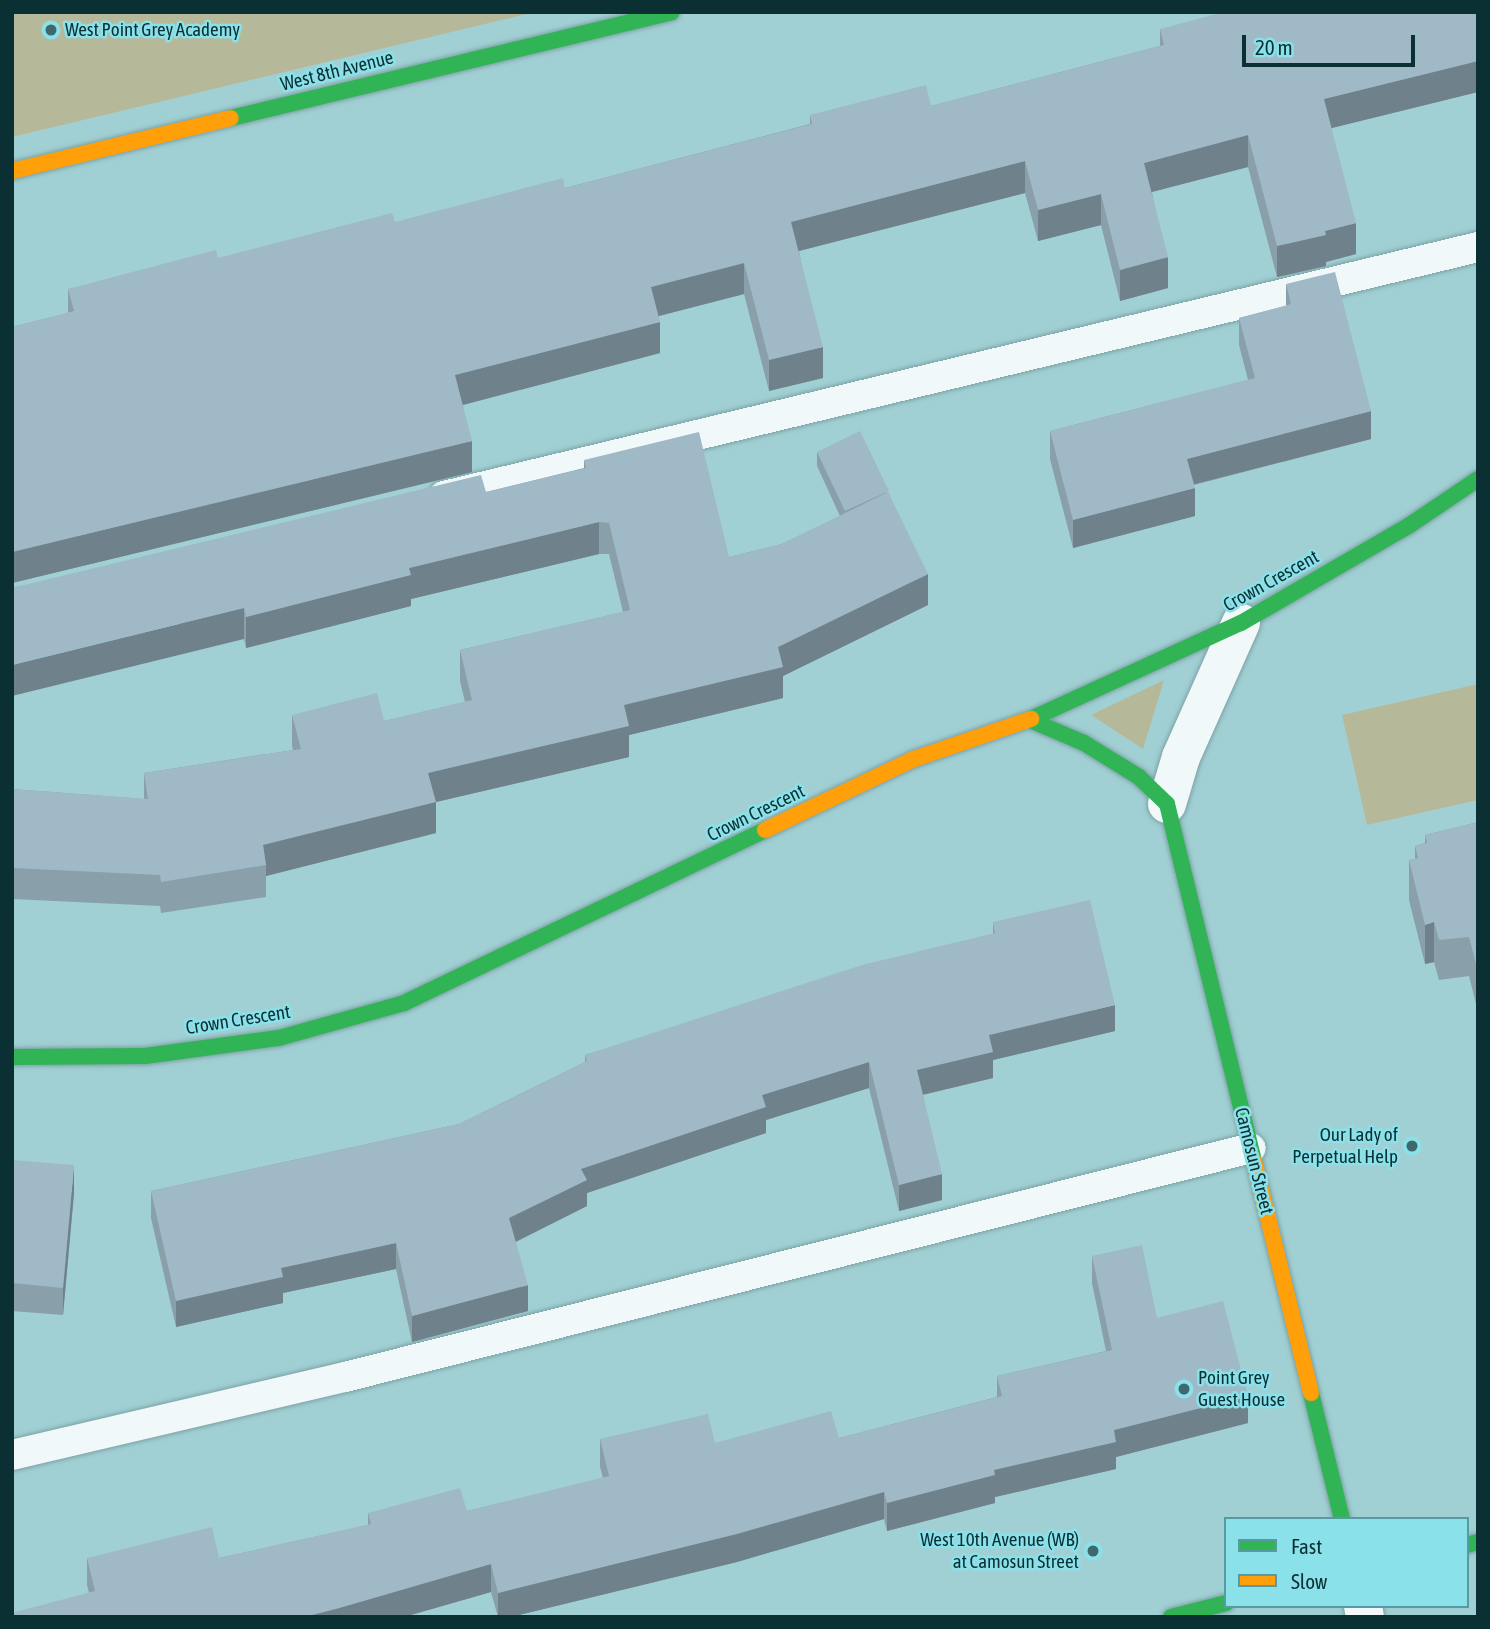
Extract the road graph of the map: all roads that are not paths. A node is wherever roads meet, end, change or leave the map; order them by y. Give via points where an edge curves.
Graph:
1 (671, 12) edge
2 (12, 171) edge
3 (1478, 247) edge
4 (1478, 478) edge
5 (412, 503) edge
6 (1241, 623) junction
7 (1030, 720) junction
8 (1167, 804) junction
9 (12, 1057) edge
10 (1251, 1148) junction
11 (12, 1455) edge
12 (1342, 1517) edge
13 (1224, 1604) edge
14 (1171, 1617) edge

1 - 2 street, West 8th Avenue
3 - 5 lane
4 - 6 street, Crown Crescent via 1410,525
6 - 7 street, Crown Crescent
6 - 8 street via 1181,757
7 - 8 street via 1084,743 1139,778
7 - 9 street, Crown Crescent via 914,759 404,1003 266,1040 145,1056
8 - 10 street, Camosun Street
10 - 11 lane via 345,1377
10 - 12 street, Camosun Street
13 - 14 street

